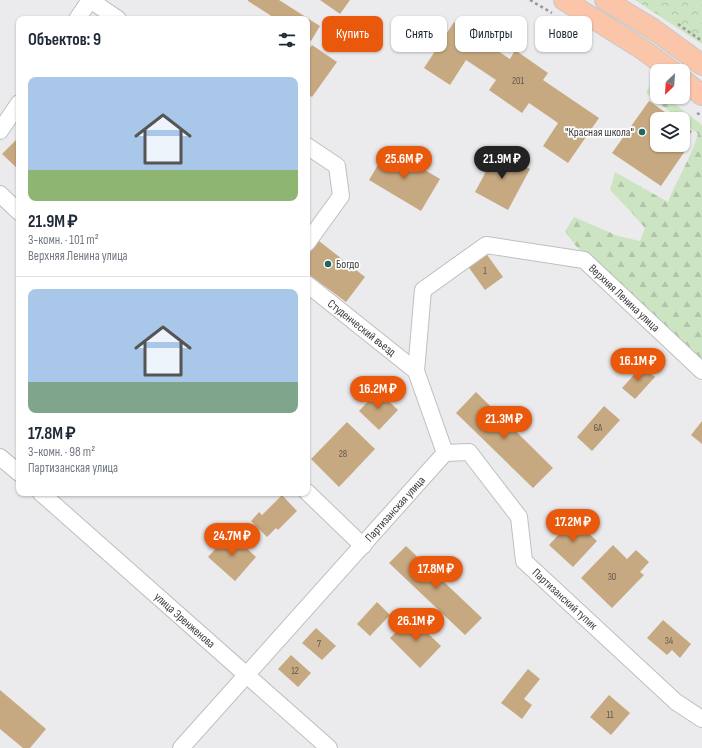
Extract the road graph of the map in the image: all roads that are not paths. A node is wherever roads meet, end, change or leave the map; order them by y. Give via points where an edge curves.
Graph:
1 (90, 0) edge
2 (564, 0) edge
3 (605, 0) edge
4 (78, 16) edge
5 (114, 16) edge
6 (662, 64) edge
7 (702, 65) edge
8 (690, 86) edge
9 (702, 95) edge
10 (16, 107) edge
11 (0, 131) edge
12 (310, 148) edge
13 (0, 194) edge
14 (16, 209) edge
15 (310, 239) edge
16 (310, 286) edge
17 (702, 371) edge
18 (416, 372) junction
19 (445, 453) junction
20 (0, 456) edge
21 (16, 470) edge
22 (310, 495) edge
23 (44, 496) edge
24 (363, 546) junction
25 (246, 674) junction
26 (702, 719) edge
27 (181, 748) edge
28 (329, 748) edge

1 - 4 street
1 - 5 street
2 - 6 main road
3 - 7 main road
8 - 9 main road
10 - 11 street
12 - 15 street via 337,166 341,196
13 - 14 street
16 - 18 street, Студенческий въезд
17 - 18 street, Верхняя Ленина улица via 584,260 486,244 423,290
18 - 19 street
19 - 24 street, Партизанская улица
19 - 26 street, Партизанский тупик via 468,452 519,517 524,561 676,702
20 - 21 street
22 - 24 street
23 - 25 street, улица Эренженова
24 - 25 street, Партизанская улица
25 - 27 street, Партизанская улица
25 - 28 street, улица Эренженова

